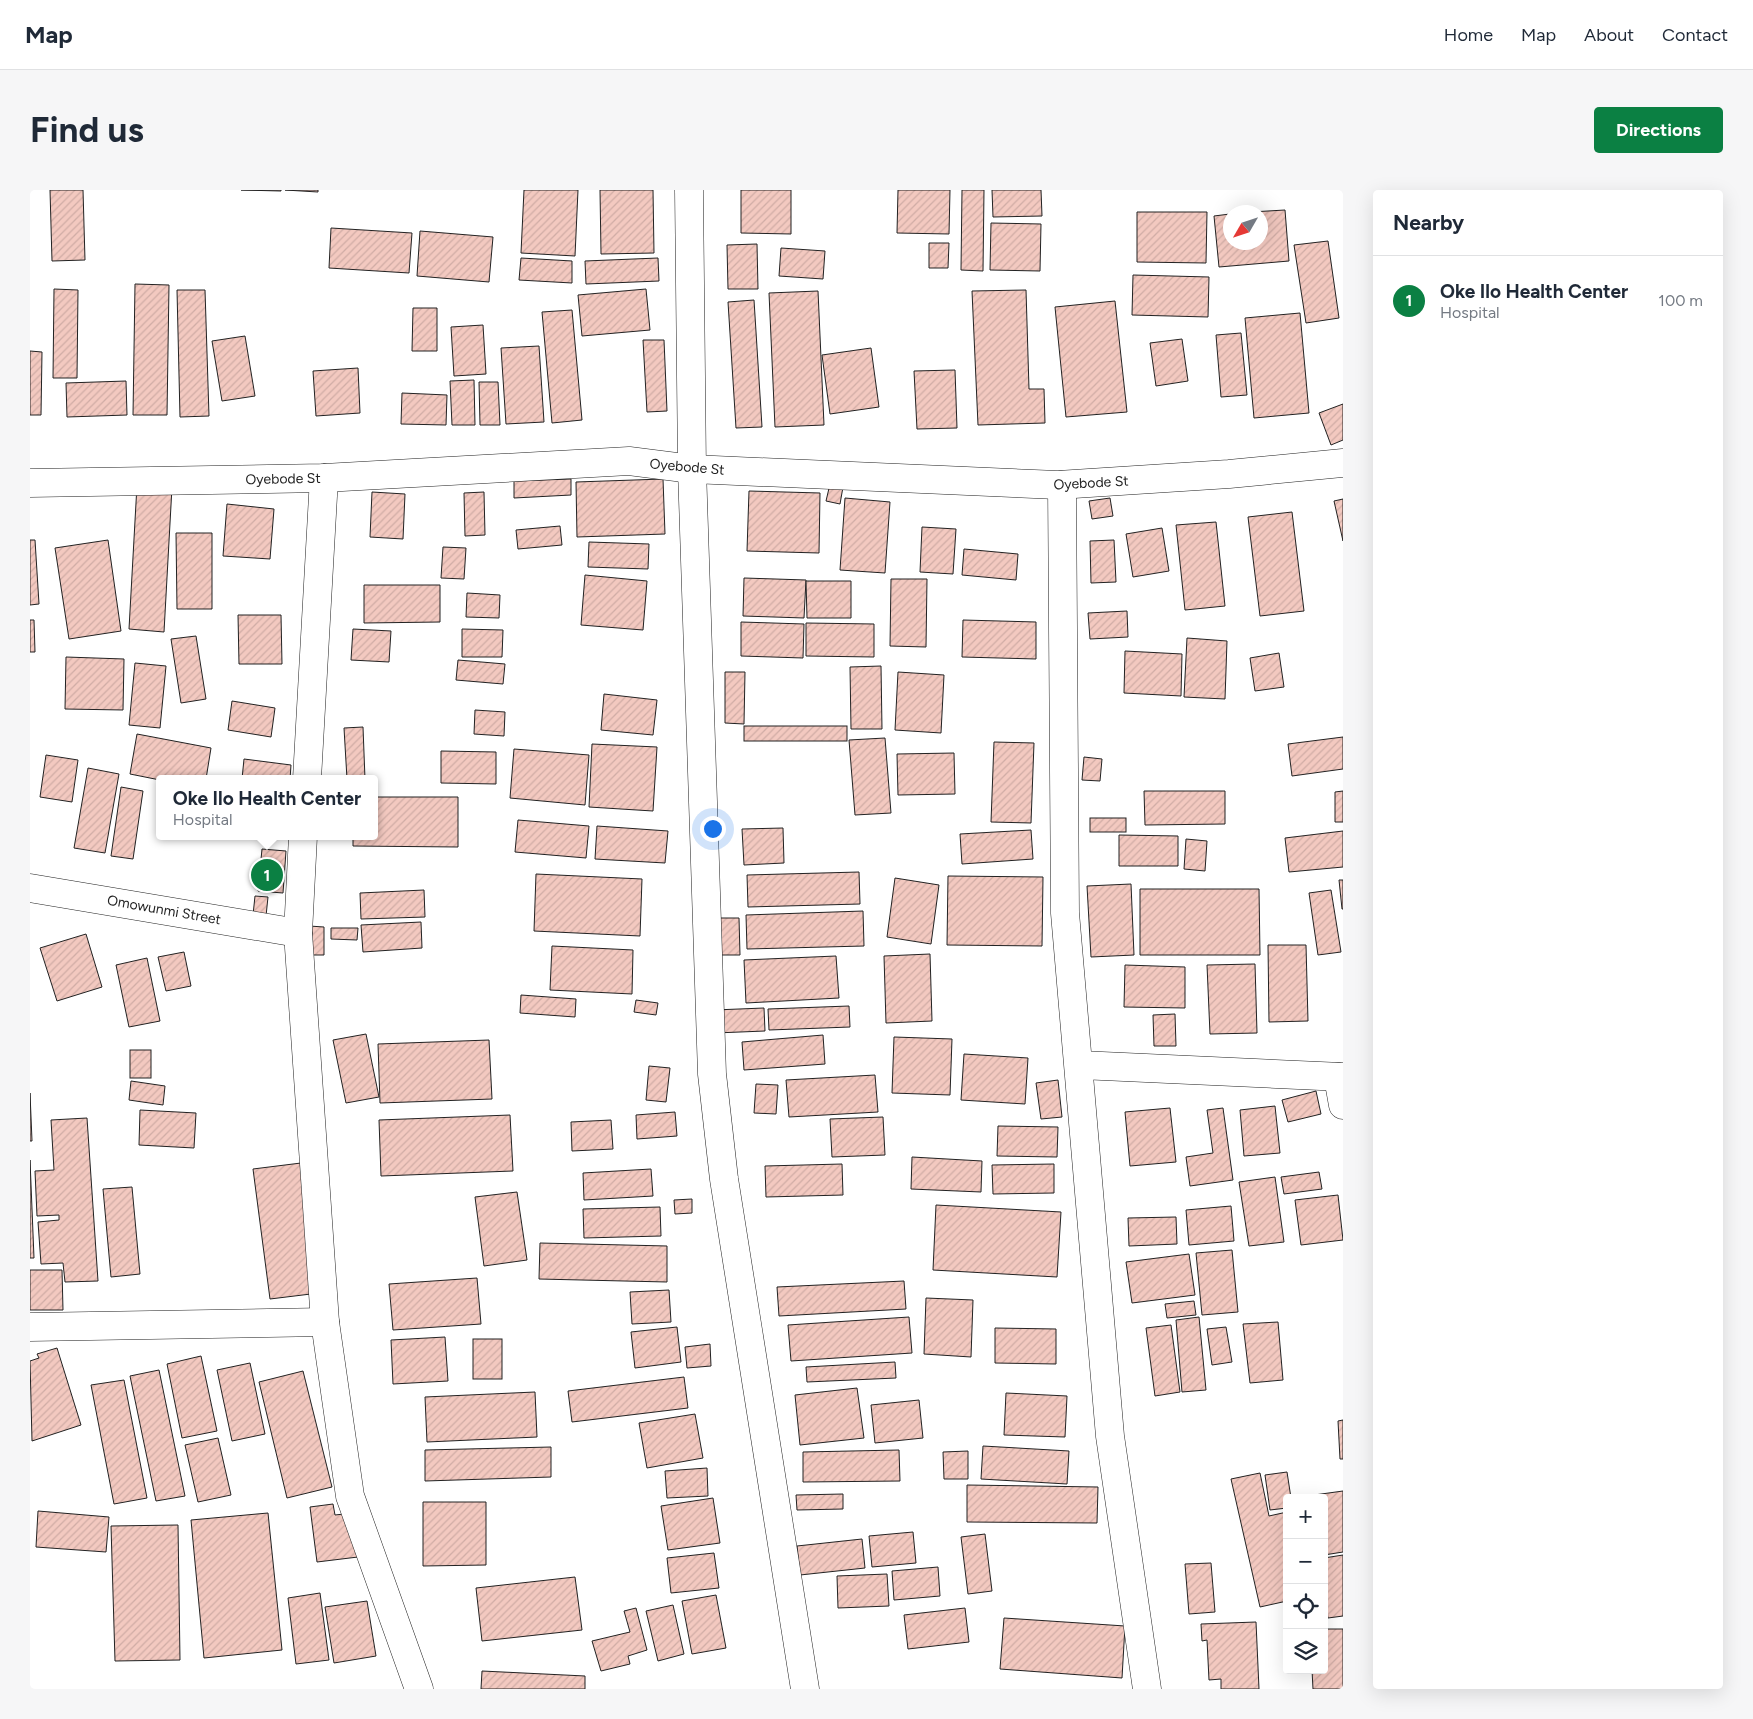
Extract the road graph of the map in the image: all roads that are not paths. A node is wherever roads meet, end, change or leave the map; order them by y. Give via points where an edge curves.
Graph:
1 (689, 190) edge
2 (1343, 463) edge
3 (692, 469) junction
4 (324, 478) junction
5 (30, 483) edge
6 (1062, 485) junction
7 (307, 775) edge
8 (303, 840) edge
9 (30, 888) edge
10 (298, 933) junction
11 (1080, 1065) junction
12 (1341, 1077) edge
13 (1343, 1105) edge
14 (325, 1322) junction
15 (30, 1327) edge
16 (419, 1689) edge
17 (805, 1689) edge
18 (1147, 1689) edge

1 - 3 street
2 - 6 street, Oyebode St
3 - 4 street, Oyebode St via 629,461
3 - 6 street, Oyebode St
3 - 17 street via 712,1074 724,1179
4 - 5 street, Oyebode St
4 - 7 street
6 - 11 street via 1065,913
8 - 10 street
9 - 10 street, Omowunmi Street
10 - 14 street
11 - 12 street
11 - 18 street via 1110,1436
12 - 13 street
14 - 15 street
14 - 16 street via 350,1496

